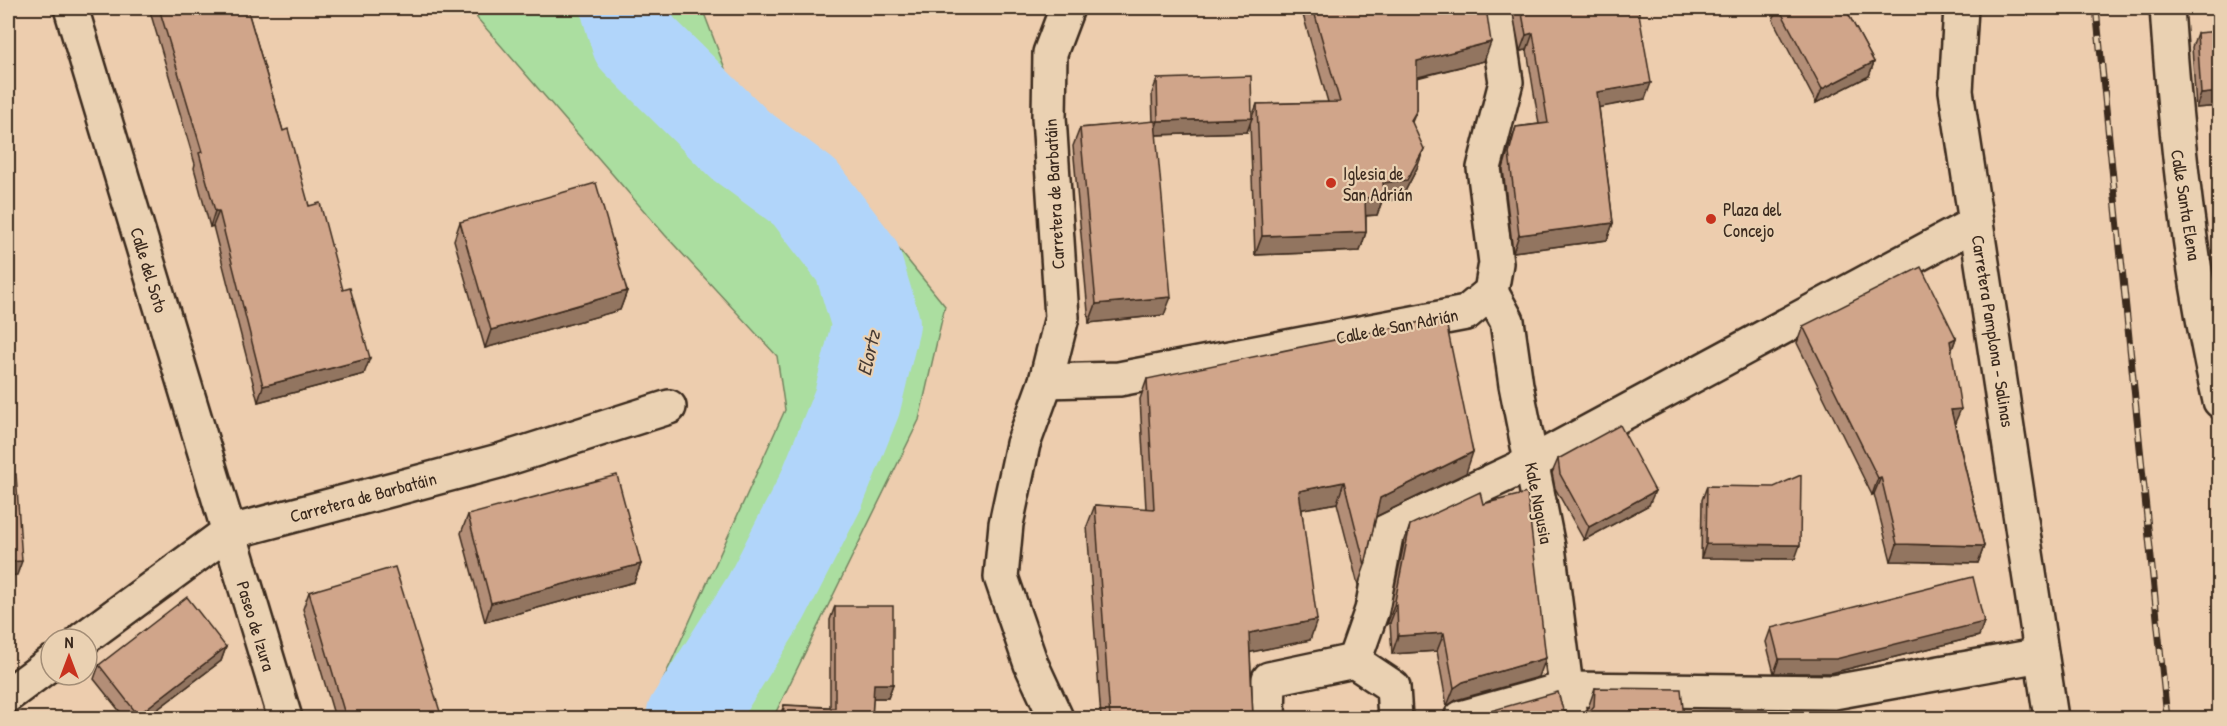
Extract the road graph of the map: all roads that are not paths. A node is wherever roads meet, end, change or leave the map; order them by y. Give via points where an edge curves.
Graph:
1 (72, 8) edge
2 (1067, 8) edge
3 (1495, 8) edge
4 (1961, 8) edge
5 (2167, 8) edge
6 (1976, 223) junction
7 (1491, 292) junction
8 (1046, 381) junction
9 (2220, 401) edge
10 (669, 407) dead end
11 (1532, 463) junction
12 (227, 533) junction
13 (99, 627) edge
14 (2041, 655) junction
15 (1354, 661) junction
16 (39, 672) edge
17 (8, 695) edge
18 (1568, 704) edge
19 (285, 718) edge
20 (1056, 718) edge
21 (1268, 718) edge
22 (1395, 718) edge
23 (1461, 718) edge
24 (2051, 718) edge

1 - 12 street, Calle del Soto
2 - 8 street, Carretera de Barbatáin via 1050,53 1049,117 1062,317
3 - 7 street via 1506,82 1484,168 1496,263
4 - 6 street, Carretera Pamplona - Salinas via 1956,91
5 - 9 street, Calle Santa Elena via 2176,142
6 - 11 street
6 - 14 street, Carretera Pamplona - Salinas
7 - 8 street, Calle de San Adrián via 1466,313 1119,379
7 - 11 street, Kale Nagusia via 1507,321
8 - 20 street, Carretera de Barbatáin via 1023,444 1006,524 1001,578 1031,664
10 - 12 street, Carretera de Barbatáin via 499,461
11 - 15 street via 1388,530 1372,610
11 - 18 street, Kale Nagusia via 1548,547
12 - 13 street, Carretera de Barbatáin
12 - 19 street, Paseo de Izura
14 - 18 street via 1834,692
14 - 24 street, Carretera Pamplona - Salinas
15 - 21 street via 1269,679
15 - 22 street via 1394,687
16 - 17 street
18 - 23 street

